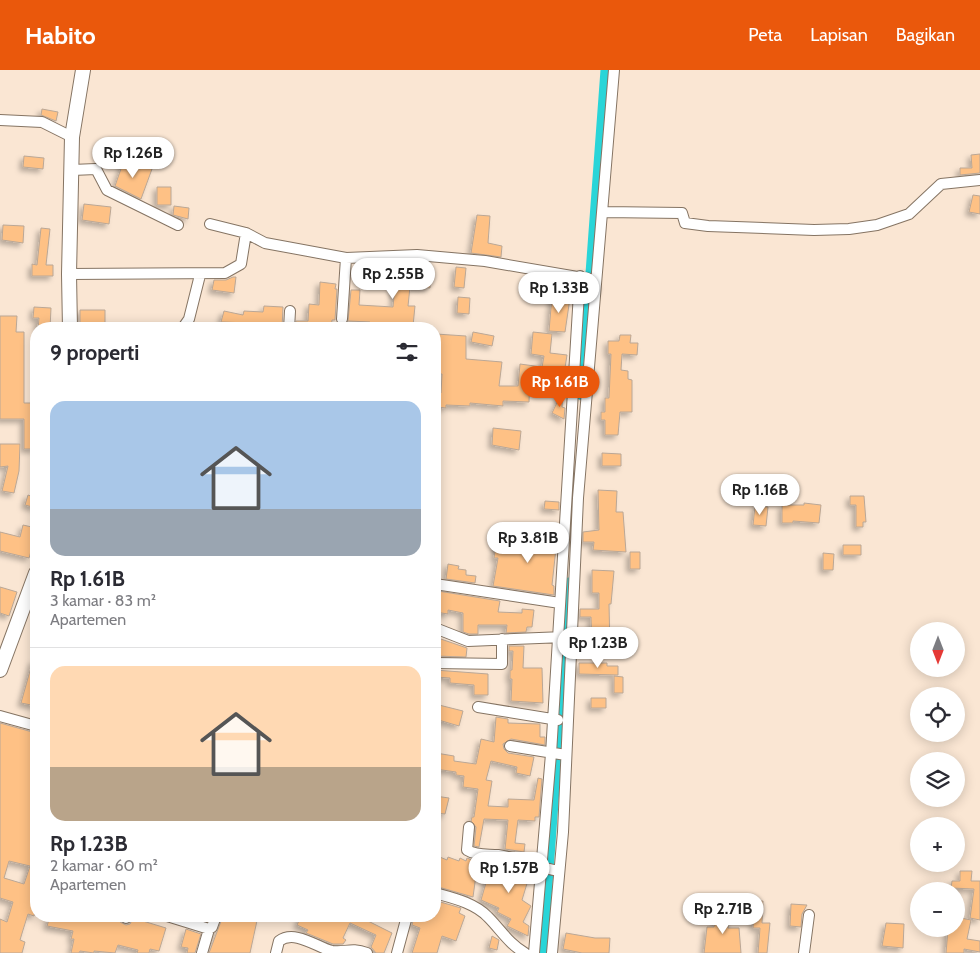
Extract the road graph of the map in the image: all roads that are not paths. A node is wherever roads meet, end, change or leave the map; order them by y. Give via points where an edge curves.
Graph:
1 (83, 70) edge
2 (614, 70) edge
3 (0, 120) edge
4 (72, 137) junction
5 (72, 170) junction
6 (980, 180) edge
7 (604, 212) junction
8 (210, 224) dead end
9 (178, 225) dead end
10 (246, 233) junction
11 (346, 258) junction
12 (69, 274) junction
13 (200, 275) junction
14 (588, 278) junction
15 (290, 311) dead end
16 (342, 319) dead end
17 (70, 322) edge
18 (187, 322) edge
19 (289, 322) edge
20 (441, 585) edge
21 (30, 590) edge
22 (560, 603) junction
23 (441, 630) edge
24 (565, 637) junction
25 (502, 638) junction
26 (441, 663) edge
27 (1, 666) edge
28 (478, 706) dead end
29 (0, 716) edge
30 (561, 720) junction
31 (30, 724) edge
32 (510, 746) dead end
33 (559, 754) junction
34 (469, 827) dead end
35 (551, 870) junction
36 (441, 895) edge
37 (808, 915) dead end
38 (185, 922) edge
39 (214, 922) edge
40 (405, 922) edge
41 (209, 930) junction
42 (511, 949) edge
43 (202, 953) edge
44 (276, 953) edge
45 (367, 953) edge
46 (396, 953) edge
47 (525, 953) edge
48 (534, 953) edge
49 (552, 953) edge
50 (804, 953) edge

1 - 4 street
2 - 7 street
3 - 4 street via 42,122
4 - 5 street
5 - 9 street via 96,169 107,190
5 - 12 street
6 - 7 street via 941,184 909,214 849,229 708,226 685,223 682,213
7 - 14 street
8 - 10 street
10 - 11 street via 265,243
10 - 13 street via 241,264 225,273
11 - 14 street via 417,256 485,260
11 - 16 street
12 - 13 street
12 - 17 street
13 - 18 street
14 - 22 street
14 - 24 street via 578,498
15 - 19 street
20 - 22 street
21 - 27 street
22 - 24 street
23 - 25 street via 468,641
24 - 25 street
24 - 30 street
24 - 30 street
25 - 26 street via 502,664
28 - 30 street
29 - 31 street
30 - 33 street
30 - 33 street
32 - 33 street
33 - 35 street
33 - 35 street
34 - 35 street via 467,850 471,853 499,855
35 - 48 street
35 - 49 street
36 - 42 street via 474,906 487,916
37 - 50 street
38 - 41 street
39 - 41 street
40 - 46 street
41 - 43 street
42 - 47 street
44 - 45 street via 280,940 288,936 316,942 331,951 354,948

